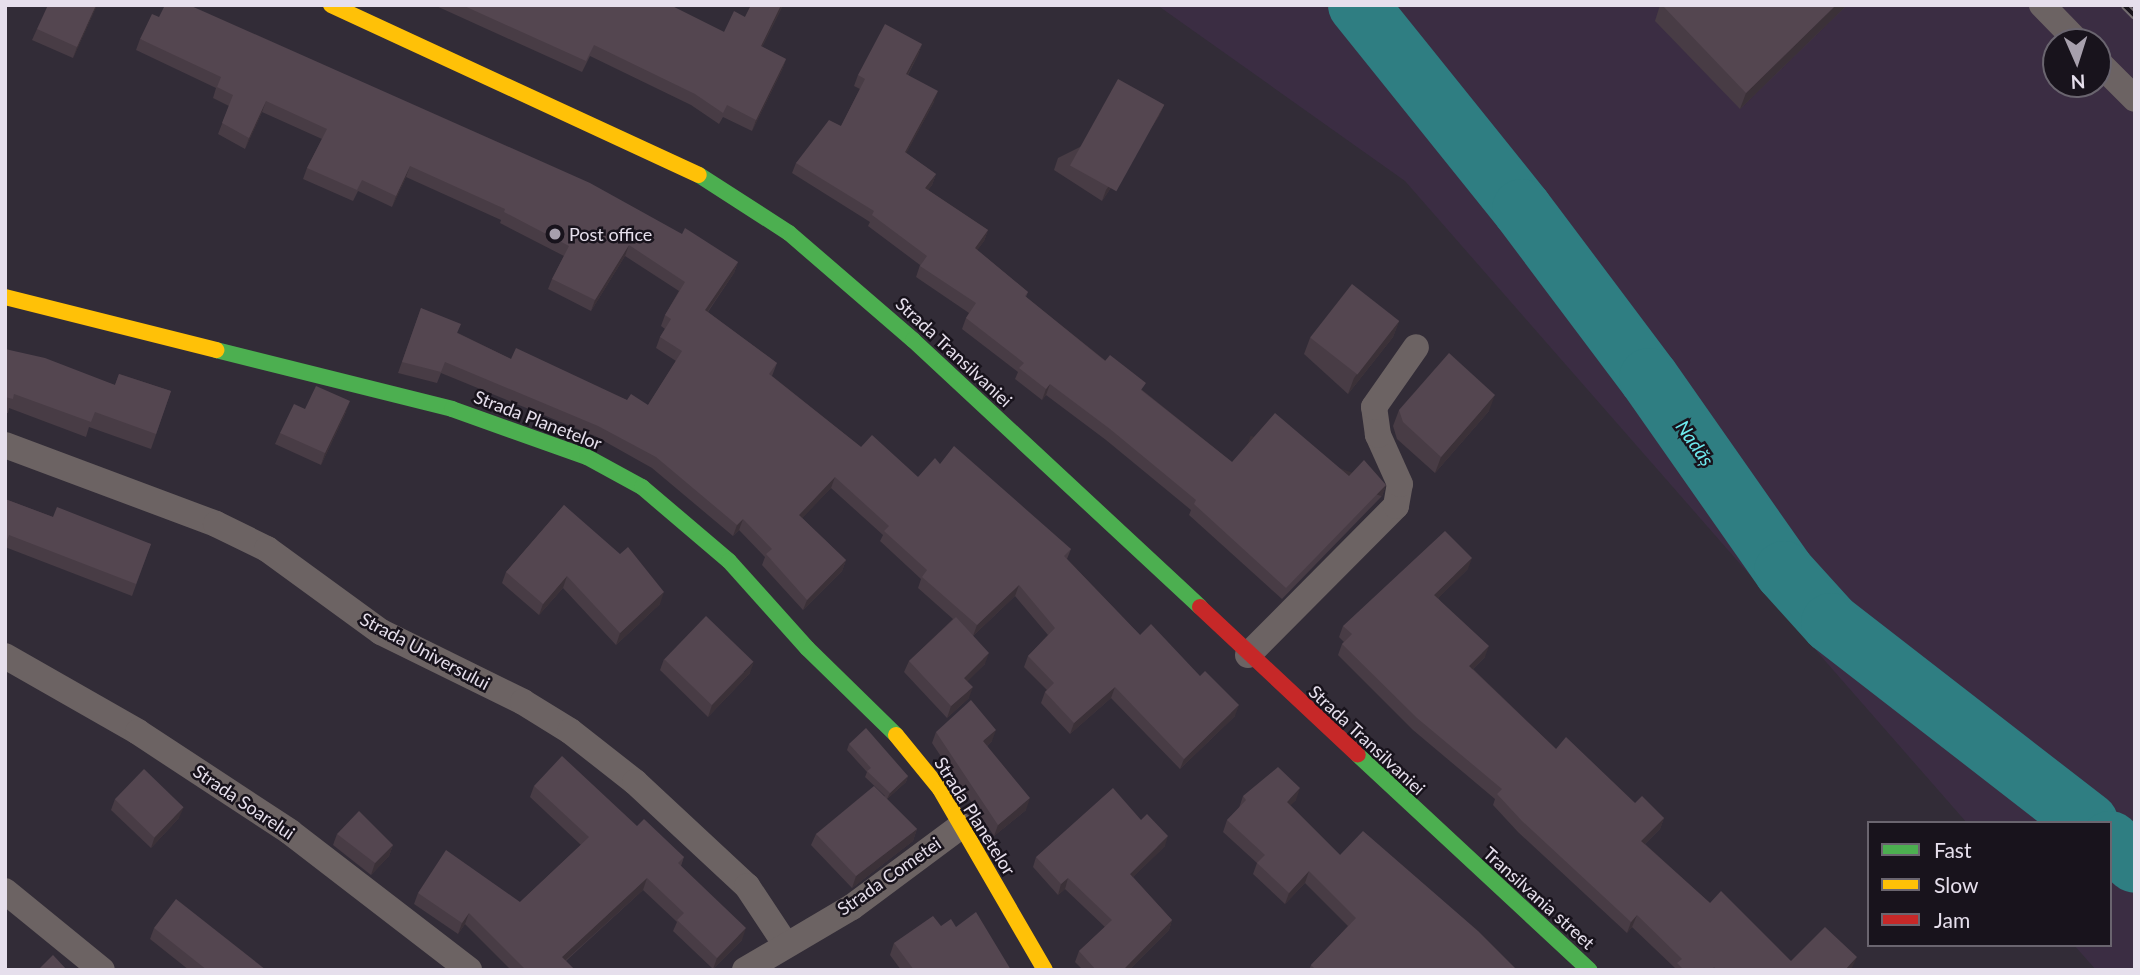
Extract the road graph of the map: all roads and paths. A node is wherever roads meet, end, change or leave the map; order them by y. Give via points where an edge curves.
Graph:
1 (331, 5) edge
2 (2042, 5) edge
3 (2064, 28) edge
4 (2112, 76) edge
5 (2135, 99) edge
6 (5, 297) edge
7 (1416, 347) dead end
8 (5, 444) edge
9 (1248, 655) junction
10 (5, 656) edge
11 (961, 826) junction
12 (1463, 855) joint
13 (5, 891) edge
14 (786, 945) junction
15 (102, 970) edge
16 (469, 970) edge
17 (745, 970) edge
18 (1045, 970) edge
19 (1589, 970) edge

1 - 9 main road, Strada Transilvaniei via 680,162 789,233 913,340
2 - 3 street
4 - 5 street
6 - 11 main road, Strada Planetelor via 453,409 587,457 642,487 729,561 807,648 865,701 940,789
7 - 9 street via 1374,407 1378,435 1400,484 1396,506
8 - 14 street, Strada Universului via 216,524 267,549 381,632 523,702 570,731 635,782 747,886
9 - 12 main road, Strada Transilvaniei
10 - 16 street, Strada Soarelui via 138,732 290,832
11 - 14 street, Strada Cometei via 852,907
11 - 18 main road, Strada Planetelor
12 - 19 main road, Transilvania street
13 - 15 street
14 - 17 street, Strada Cometei

